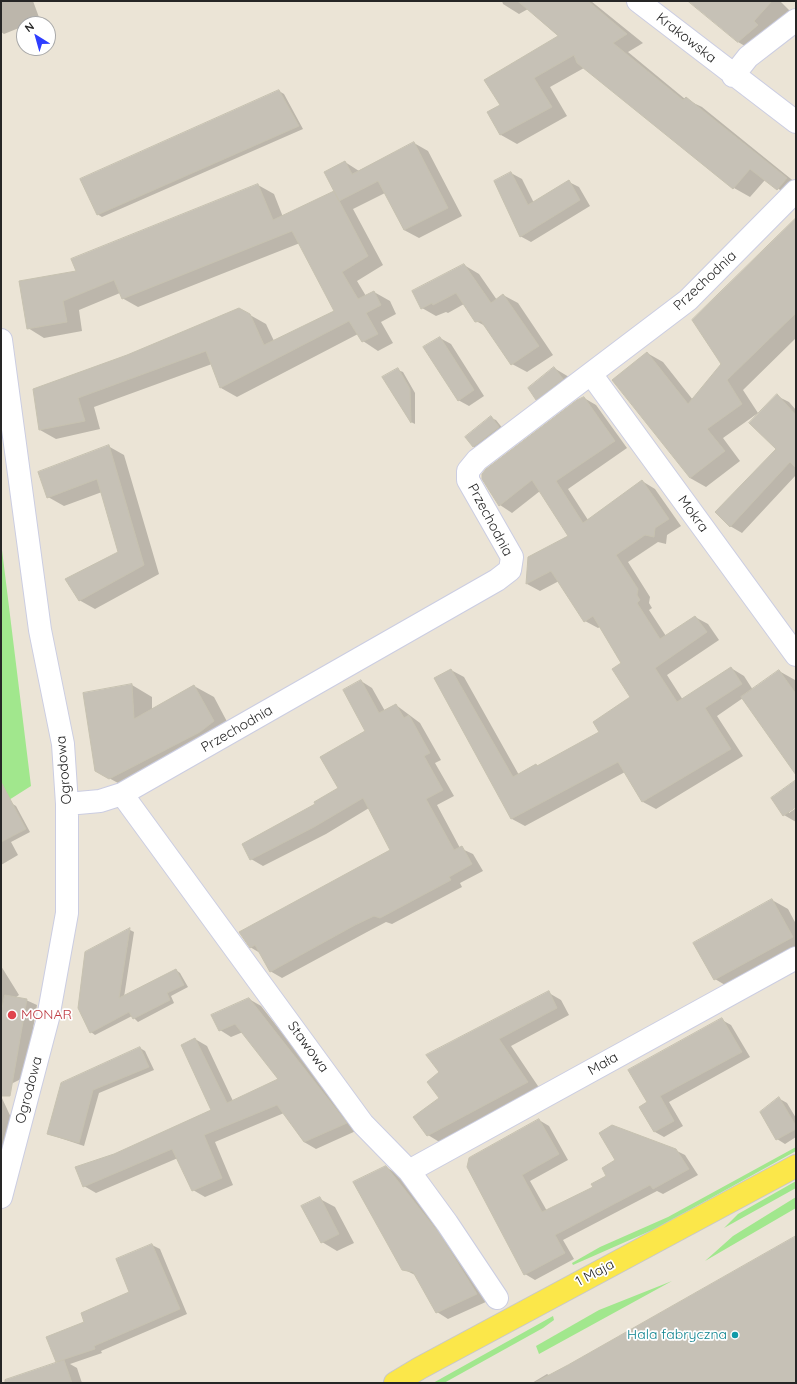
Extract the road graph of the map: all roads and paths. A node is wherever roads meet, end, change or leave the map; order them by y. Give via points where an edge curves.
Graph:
1 (638, 1) edge
2 (796, 20) edge
3 (733, 76) junction
4 (796, 122) edge
5 (796, 191) edge
6 (1, 340) edge
7 (590, 374) junction
8 (796, 655) edge
9 (122, 794) junction
10 (67, 804) junction
11 (796, 958) edge
12 (796, 1166) edge
13 (409, 1171) junction
14 (1, 1197) edge
15 (497, 1298) dead end
16 (395, 1383) edge

1 - 3 street, Krakowska
2 - 3 street via 748,57
3 - 4 street, Krakowska
5 - 7 street, Przechodnia via 688,300
6 - 10 street, Ogrodowa via 40,630 63,744
7 - 8 street, Mokra
7 - 9 street, Przechodnia via 477,460 468,471 468,480 512,557 510,570 490,584
9 - 10 street, Przechodnia via 100,801
9 - 13 street, Stawowa via 363,1124
10 - 14 street, Ogrodowa via 67,913 48,1018
11 - 13 street, Mała
12 - 16 main road, 1 Maja
13 - 15 street, Stawowa via 448,1223

